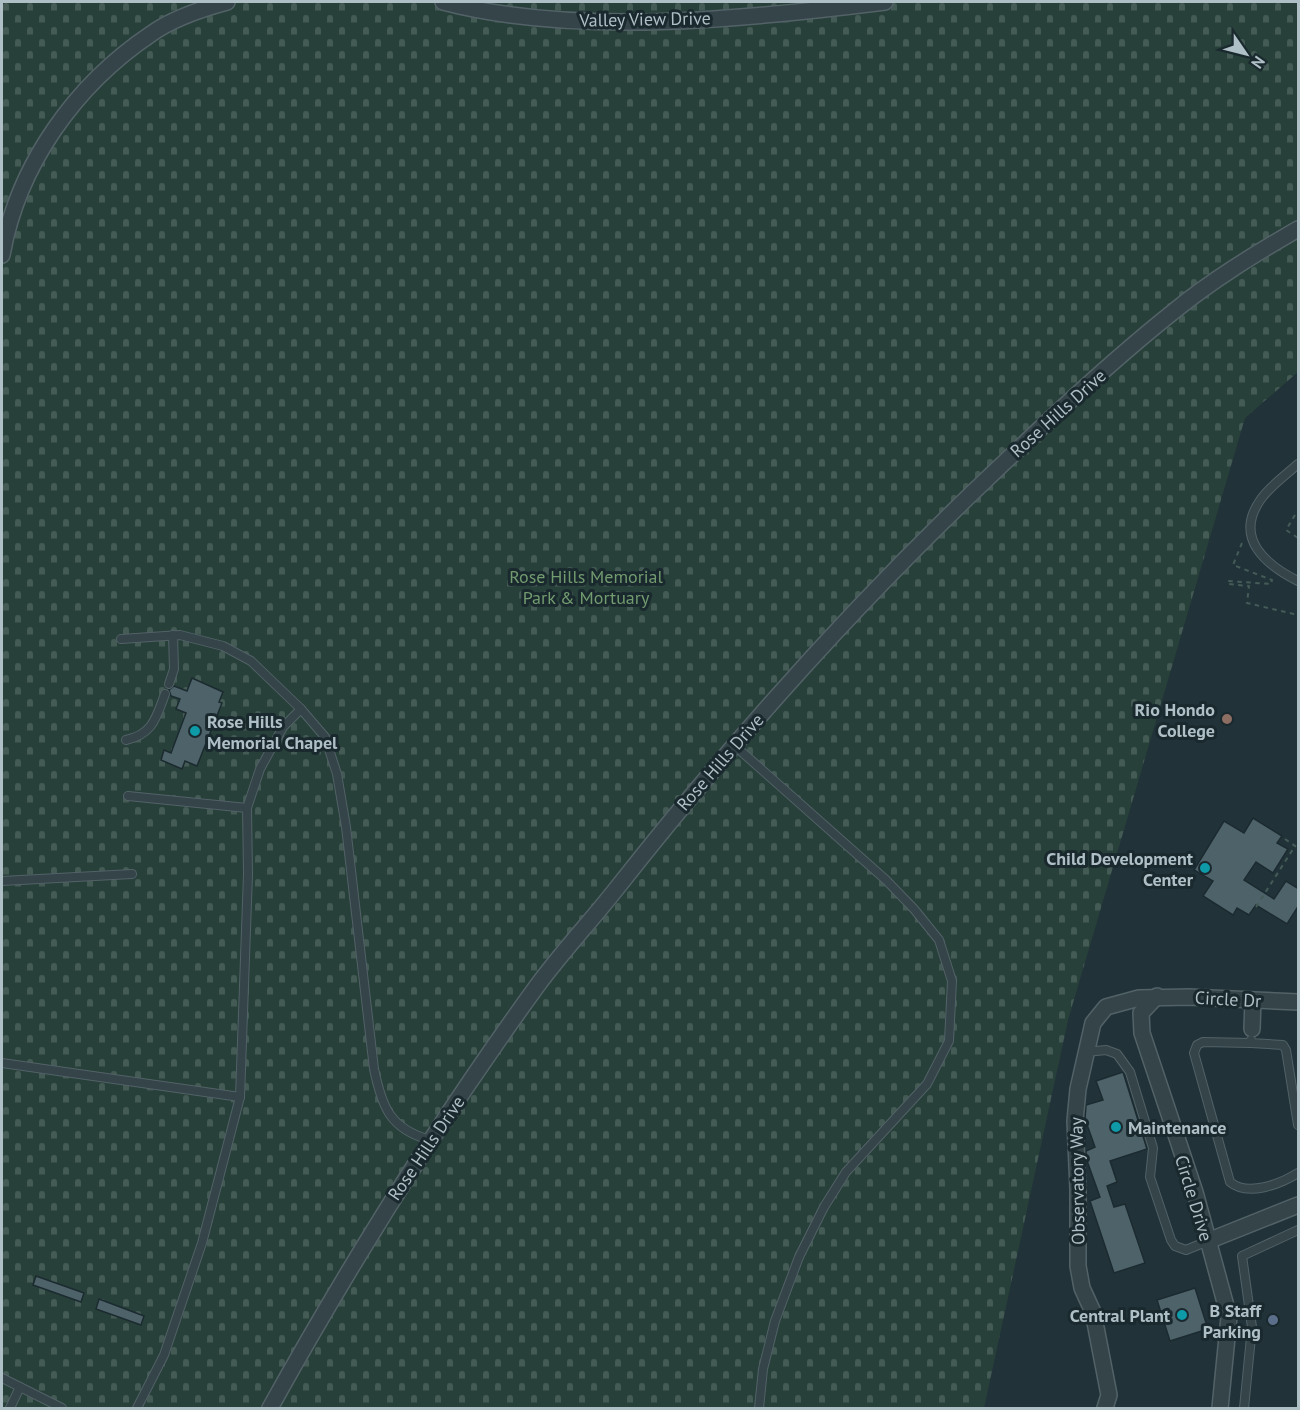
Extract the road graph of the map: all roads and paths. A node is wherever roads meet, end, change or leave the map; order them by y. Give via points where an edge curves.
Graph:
1 (227, 2) edge
2 (442, 2) edge
3 (885, 2) edge
4 (1299, 229) edge
5 (2, 255) edge
6 (1299, 464) edge
7 (1295, 515) dead end
8 (1245, 534) dead end
9 (1299, 538) edge
10 (1299, 581) edge
11 (1299, 615) edge
12 (173, 635) junction
13 (121, 639) dead end
14 (169, 684) dead end
15 (165, 694) dead end
16 (300, 709) junction
17 (126, 740) dead end
18 (734, 745) junction
19 (128, 796) dead end
20 (247, 808) junction
21 (1285, 839) dead end
22 (1297, 847) edge
23 (132, 874) dead end
24 (2, 880) edge
25 (1256, 907) dead end
26 (1157, 996) junction
27 (1253, 1000) junction
28 (1299, 1002) edge
29 (1251, 1036) junction
30 (1086, 1053) junction
31 (2, 1063) edge
32 (240, 1097) junction
33 (1298, 1120) edge
34 (430, 1140) junction
35 (1299, 1173) edge
36 (1299, 1205) edge
37 (1299, 1230) edge
38 (1208, 1241) junction
39 (2, 1378) edge
40 (20, 1387) junction
41 (10, 1408) edge
42 (62, 1408) edge
43 (137, 1408) edge
44 (270, 1408) edge
45 (759, 1408) edge
46 (1105, 1408) edge
47 (1220, 1408) edge
48 (1244, 1408) edge

1 - 5 street via 152,32 104,71 62,115 26,180 7,228
2 - 3 street, Valley View Drive via 497,14 590,21 747,17
4 - 18 street, Rose Hills Drive via 1244,261 1173,311 1017,450 844,622
6 - 10 lane via 1262,496 1252,519 1253,540 1261,557
7 - 9 path via 1286,530
8 - 11 path via 1233,565 1272,580 1271,584 1228,580 1228,584 1249,586 1246,603
12 - 13 lane
12 - 14 lane via 174,669
12 - 16 lane via 222,646 251,661
15 - 17 lane via 154,722 140,737
16 - 20 lane via 283,727 260,769
16 - 34 lane via 325,737 337,774 379,1092 393,1120 408,1134
18 - 34 street, Rose Hills Drive via 557,959
18 - 45 lane via 914,909 939,940 952,981 949,1041 927,1084 846,1172 799,1257 775,1321 763,1369
19 - 20 lane
20 - 32 lane
21 - 22 path
22 - 25 path
23 - 24 lane
26 - 27 street, Circle Dr
26 - 30 street, Observatory Way via 1106,1007 1093,1023
26 - 38 street, Circle Drive via 1141,1013 1142,1033
27 - 28 street, Circle Dr
27 - 29 street
29 - 33 lane via 1286,1050
29 - 35 lane via 1203,1042 1194,1053 1230,1182 1250,1191
30 - 38 lane via 1106,1050 1117,1054 1130,1072 1152,1139 1150,1177 1171,1240 1186,1250
30 - 46 street, Observatory Way via 1075,1121 1078,1266 1082,1288 1093,1312 1109,1395
31 - 32 lane
32 - 43 lane via 202,1243 164,1355
34 - 44 street, Rose Hills Drive
36 - 38 street
37 - 48 lane via 1242,1256 1252,1327
38 - 47 street, Circle Drive via 1229,1317
39 - 40 lane
40 - 41 lane
40 - 42 lane

